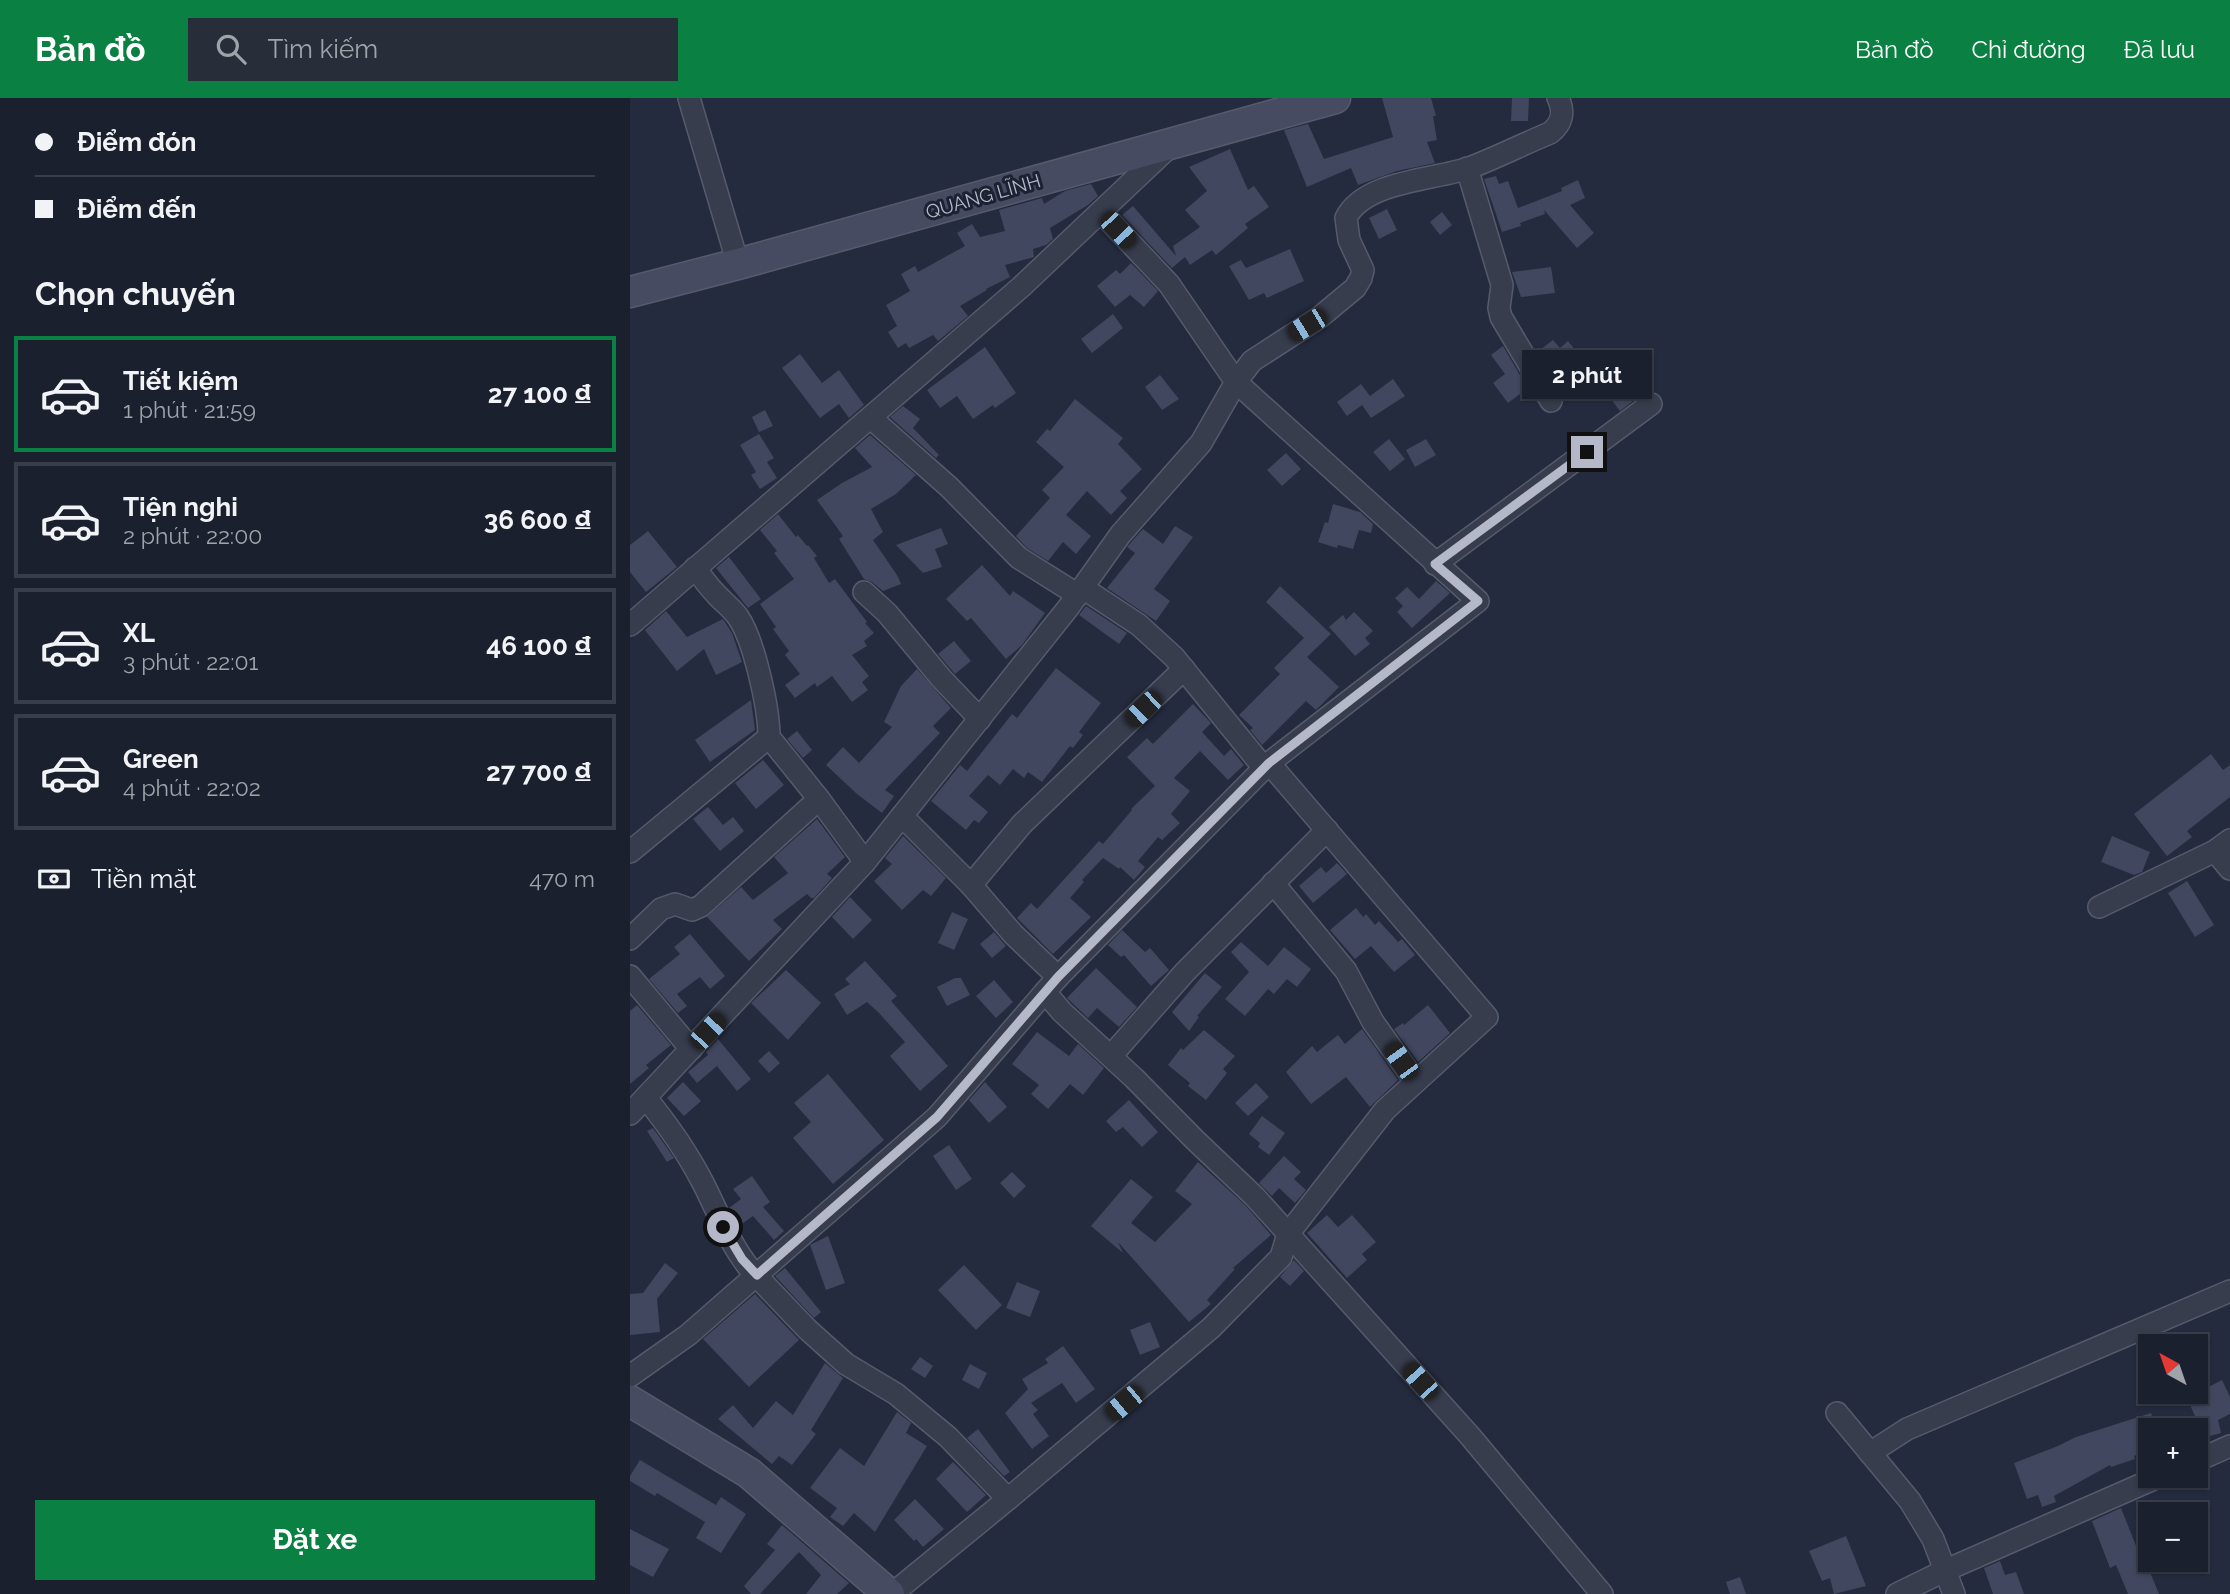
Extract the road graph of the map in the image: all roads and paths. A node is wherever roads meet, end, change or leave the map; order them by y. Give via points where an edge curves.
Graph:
1 (688, 98) edge
2 (1335, 98) edge
3 (1558, 98) edge
4 (1259, 109) edge
5 (1173, 143) junction
6 (1467, 168) junction
7 (1101, 212) junction
8 (738, 264) junction
9 (630, 292) edge
10 (1236, 382) junction
11 (1551, 401) dead end
12 (1651, 404) dead end
13 (870, 418) junction
14 (1435, 564) junction
15 (695, 568) junction
16 (864, 592) dead end
17 (1080, 592) junction
18 (630, 625) edge
19 (1184, 669) junction
20 (980, 719) junction
21 (769, 737) junction
22 (1267, 766) junction
23 (819, 799) junction
24 (902, 816) junction
25 (1327, 831) junction
26 (2222, 845) edge
27 (630, 852) edge
28 (865, 862) junction
29 (2230, 869) edge
30 (1273, 883) junction
31 (971, 885) junction
32 (2099, 907) dead end
33 (630, 939) edge
34 (630, 976) edge
35 (1051, 985) junction
36 (691, 1049) junction
37 (1111, 1056) junction
38 (1415, 1081) junction
39 (636, 1105) edge
40 (1289, 1234) junction
41 (757, 1275) junction
42 (2230, 1291) edge
43 (630, 1376) edge
44 (630, 1401) edge
45 (1837, 1413) dead end
46 (2230, 1446) edge
47 (1870, 1453) junction
48 (2208, 1456) edge
49 (2138, 1486) edge
50 (1008, 1499) junction
51 (1944, 1571) junction
52 (891, 1594) edge
53 (1602, 1594) edge
54 (1897, 1594) edge
55 (1954, 1594) edge

1 - 8 street
2 - 4 street, QUANG LĨNH
3 - 6 street via 1562,114 1556,129
4 - 5 street, QUANG LĨNH
5 - 7 street
5 - 8 street, QUANG LĨNH
6 - 10 street via 1406,181 1357,204 1346,218 1362,278 1320,317 1252,362
6 - 11 street via 1502,285 1501,317
7 - 10 street via 1169,284
7 - 13 street
8 - 9 street, QUANG LĨNH
10 - 14 street
10 - 17 street via 1201,443 1120,535
12 - 14 street
13 - 15 street
13 - 17 street via 949,487 1019,558
14 - 22 street via 1478,601
15 - 18 street
15 - 21 street via 747,632
16 - 20 street
17 - 19 street via 1139,625
17 - 20 street
19 - 22 street
19 - 31 street via 1022,824
20 - 24 street
21 - 23 street
21 - 27 street
22 - 25 street
22 - 35 street
23 - 28 street
23 - 33 street via 701,906 692,911 675,904 662,909
24 - 28 street
24 - 31 street
25 - 30 street
25 - 38 street via 1488,1017
26 - 29 street
26 - 32 street
28 - 36 street
30 - 37 street
30 - 38 street via 1346,971 1373,1022
31 - 35 street
34 - 36 street
35 - 37 street via 1062,1012
35 - 41 street via 937,1117
36 - 39 street
37 - 40 street
38 - 40 street via 1385,1110
39 - 41 street via 681,1144 723,1227
40 - 50 street via 1281,1257 1211,1328
40 - 53 street via 1470,1436
41 - 43 street via 688,1335
41 - 50 street via 846,1364 896,1394 937,1428
42 - 47 street via 1907,1429
44 - 52 street via 750,1473
45 - 47 street
46 - 48 street
47 - 51 street via 1910,1501 1933,1539
49 - 51 street
50 - 52 street
51 - 54 street
51 - 55 street

